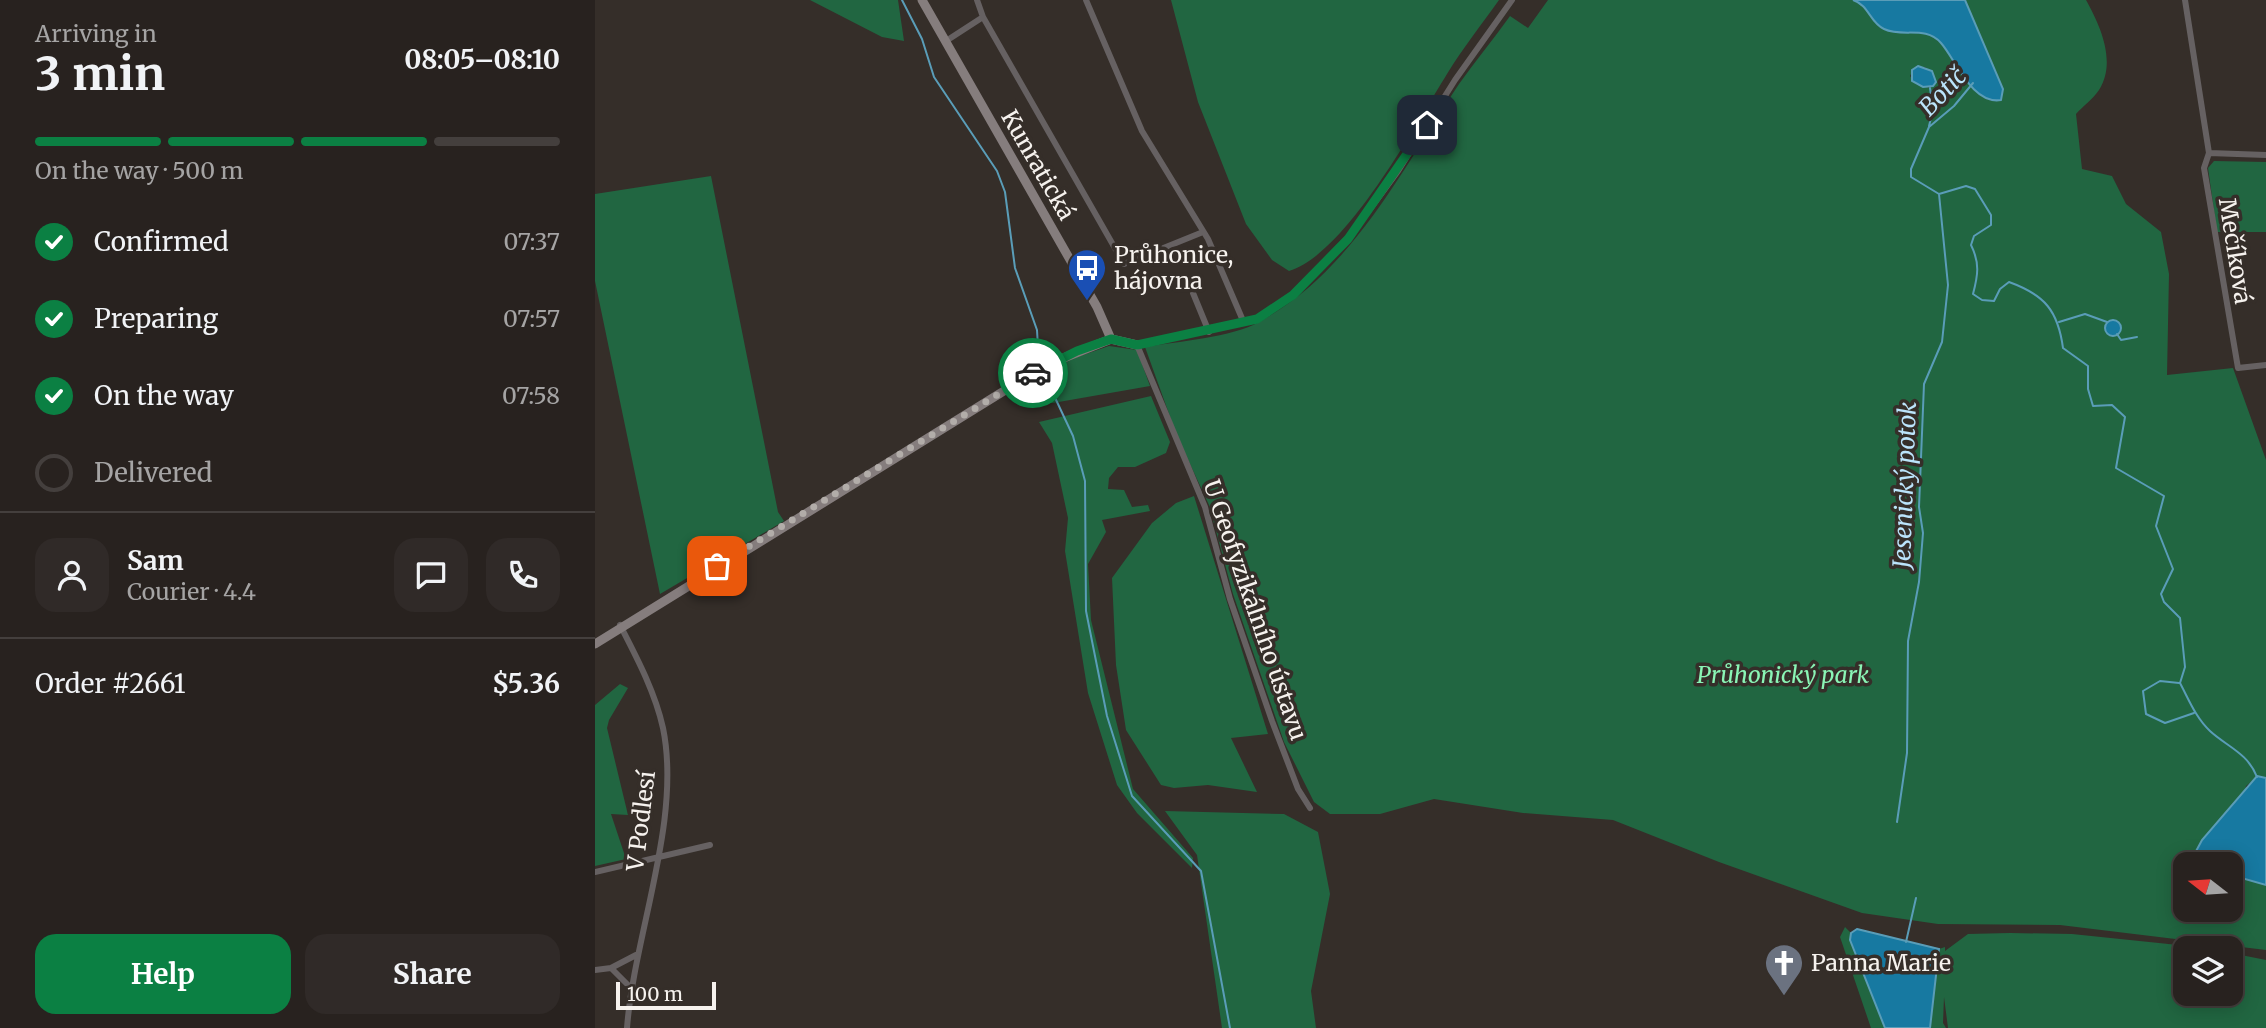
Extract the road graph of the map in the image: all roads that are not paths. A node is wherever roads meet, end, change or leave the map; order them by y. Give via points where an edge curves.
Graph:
1 (922, 0) edge
2 (977, 0) edge
3 (1086, 0) edge
4 (1513, 0) edge
5 (2185, 0) edge
6 (983, 18) junction
7 (946, 41) junction
8 (2209, 153) junction
9 (2266, 155) edge
10 (1203, 232) junction
11 (1193, 293) dead end
12 (1244, 323) junction
13 (1209, 332) junction
14 (1111, 339) junction
15 (1137, 345) junction
16 (2266, 365) edge
17 (621, 625) junction
18 (595, 644) edge
19 (1310, 808) dead end
20 (710, 845) dead end
21 (657, 858) junction
22 (595, 872) edge
23 (636, 955) junction
24 (611, 968) junction
25 (595, 970) edge
26 (630, 987) junction
27 (627, 1028) edge

1 - 7 street, Kunratická
2 - 6 street
3 - 10 street via 1142,131
4 - 12 street via 1348,239 1293,295
5 - 8 street, Mečíková
6 - 7 street
6 - 10 street via 1124,264
7 - 14 street, Kunratická
8 - 9 street
8 - 16 street, Mečíková via 2204,168 2238,368
10 - 12 street
11 - 13 street
12 - 13 street
13 - 15 street
14 - 15 street
14 - 17 street via 1046,365
15 - 19 street, U Geofyzikálního ústavu via 1205,507 1230,599 1272,721
17 - 18 street
17 - 21 street, V Podlesí via 663,728 666,784
20 - 21 street
21 - 22 street
21 - 23 street, V Podlesí
23 - 24 street
23 - 26 street, V Podlesí
24 - 25 street
24 - 26 street
26 - 27 street, V Podlesí

